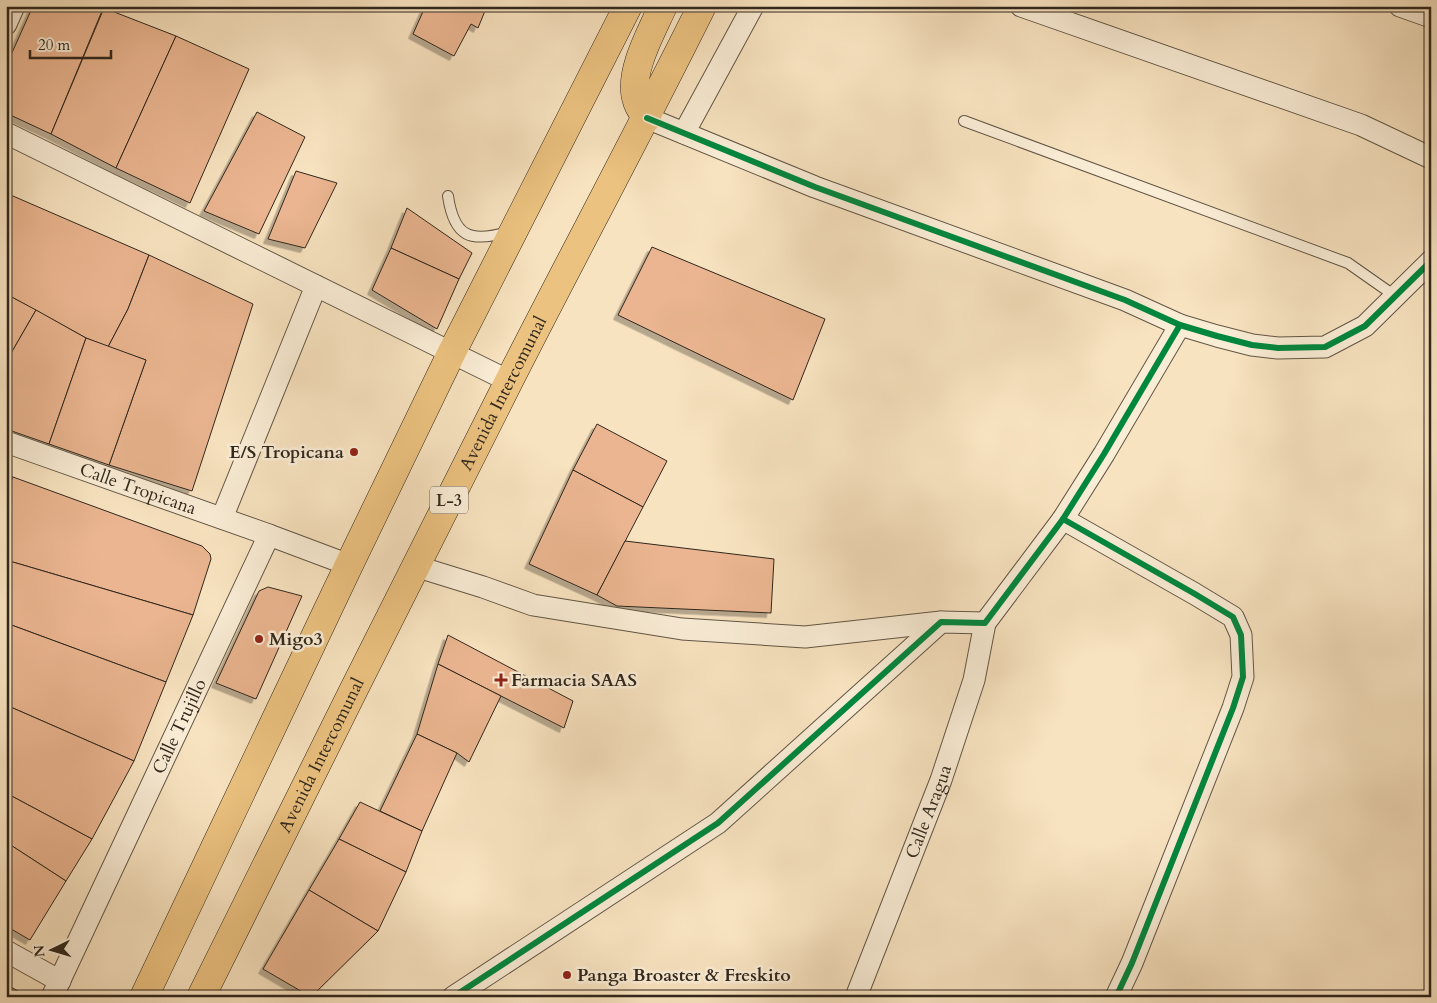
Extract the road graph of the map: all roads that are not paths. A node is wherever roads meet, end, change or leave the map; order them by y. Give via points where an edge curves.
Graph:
1 (14, 6) edge
2 (628, 6) edge
3 (663, 6) edge
4 (702, 6) edge
5 (753, 6) edge
6 (1021, 6) edge
7 (1400, 6) edge
8 (1431, 17) edge
9 (6, 24) edge
10 (647, 118) junction
11 (964, 121) dead end
12 (6, 133) edge
13 (684, 134) junction
14 (1431, 158) edge
15 (448, 196) dead end
16 (514, 230) junction
17 (1431, 261) edge
18 (316, 286) junction
19 (1395, 296) junction
20 (1180, 325) junction
21 (452, 354) junction
22 (509, 381) junction
23 (6, 442) edge
24 (222, 518) junction
25 (1063, 519) junction
26 (269, 535) junction
27 (349, 564) junction
28 (415, 566) junction
29 (941, 622) junction
30 (985, 622) junction
31 (6, 951) edge
32 (56, 989) edge
33 (144, 997) edge
34 (201, 997) edge
35 (453, 997) edge
36 (856, 997) edge
37 (1116, 997) edge

1 - 9 street
2 - 16 main road
3 - 10 main road via 637,66 636,101
4 - 10 main road, Avenida Intercomunal / L-3
5 - 13 street
6 - 14 street via 1361,125
7 - 8 street
10 - 13 street
10 - 22 main road, Avenida Intercomunal / L-3
11 - 19 lane via 1348,263
12 - 18 street
13 - 20 street via 815,188 1125,300
15 - 16 lane via 450,212 464,233 491,237
16 - 21 main road
17 - 19 street
18 - 21 street
18 - 24 street
19 - 20 street via 1365,326 1325,347 1278,348
20 - 25 street
21 - 22 street
21 - 27 main road
22 - 28 main road, Avenida Intercomunal / L-3
23 - 24 street, Calle Tropicana
24 - 26 street, Calle Tropicana
25 - 30 street
25 - 37 street via 1233,617 1241,635 1242,677 1233,708
26 - 27 street
26 - 32 street, Calle Trujillo
27 - 33 main road
28 - 29 street via 533,606 682,629 805,637
28 - 34 main road, Avenida Intercomunal / L-3
29 - 30 street
29 - 35 street via 718,823
30 - 36 street, Calle Aragua via 974,680 941,780
31 - 32 street

